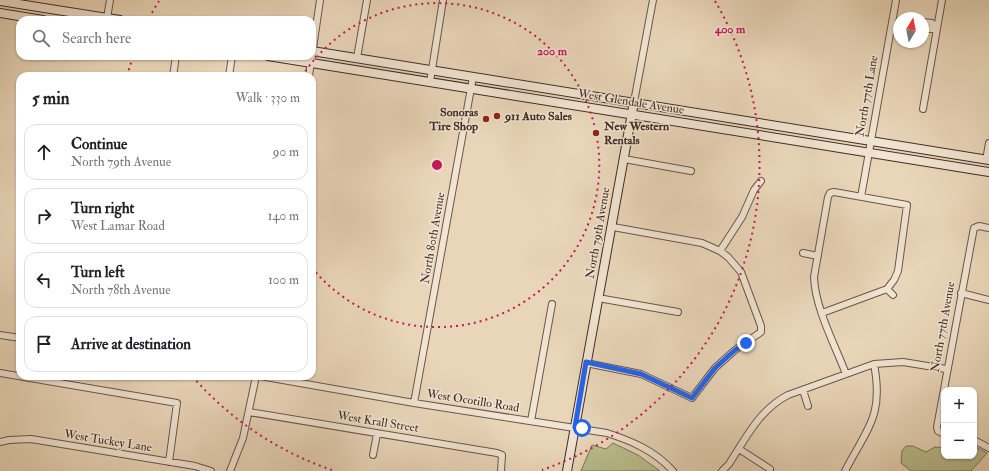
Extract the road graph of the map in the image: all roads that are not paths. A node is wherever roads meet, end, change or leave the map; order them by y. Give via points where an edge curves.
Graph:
1 (110, 0) edge
2 (320, 0) edge
3 (367, 0) edge
4 (444, 0) edge
5 (653, 0) edge
6 (896, 0) edge
7 (942, 0) edge
8 (0, 1) edge
9 (896, 12) edge
10 (0, 13) edge
11 (18, 16) edge
12 (94, 16) edge
13 (107, 16) edge
14 (929, 23) edge
15 (937, 27) junction
16 (929, 28) edge
17 (316, 29) edge
18 (893, 33) edge
19 (316, 51) edge
20 (357, 58) junction
21 (175, 60) edge
22 (231, 60) edge
23 (293, 60) edge
24 (312, 60) edge
25 (311, 63) junction
26 (432, 70) junction
27 (174, 72) edge
28 (230, 72) edge
29 (310, 72) edge
30 (473, 76) junction
31 (430, 82) junction
32 (471, 88) junction
33 (634, 102) junction
34 (923, 109) dead end
35 (632, 114) junction
36 (870, 141) junction
37 (989, 143) edge
38 (868, 153) junction
39 (624, 160) junction
40 (988, 160) edge
41 (691, 171) dead end
42 (989, 172) edge
43 (761, 181) dead end
44 (861, 197) junction
45 (612, 227) junction
46 (989, 228) edge
47 (720, 251) junction
48 (803, 253) dead end
49 (818, 256) junction
50 (887, 289) junction
51 (960, 293) junction
52 (893, 295) dead end
53 (598, 298) junction
54 (989, 300) edge
55 (552, 304) dead end
56 (678, 312) dead end
57 (822, 313) junction
58 (0, 335) edge
59 (16, 337) edge
60 (586, 362) junction
61 (874, 364) junction
62 (946, 370) junction
63 (0, 373) edge
64 (846, 374) junction
65 (16, 376) edge
66 (41, 380) edge
67 (255, 380) edge
68 (283, 380) edge
69 (803, 390) junction
70 (414, 403) junction
71 (808, 406) dead end
72 (250, 412) junction
73 (531, 421) junction
74 (942, 423) edge
75 (575, 427) junction
76 (377, 434) junction
77 (0, 442) edge
78 (977, 442) edge
79 (989, 448) edge
80 (739, 449) junction
81 (373, 455) dead end
82 (169, 462) junction
83 (770, 469) dead end
84 (211, 471) edge
85 (230, 471) edge
86 (501, 471) edge
87 (567, 471) edge
88 (673, 471) edge
89 (722, 471) edge
90 (845, 471) edge

1 - 13 street
2 - 17 street
3 - 20 street
4 - 26 street
5 - 33 street, North 79th Avenue
6 - 9 street, North 77th Lane
7 - 15 street
8 - 12 main road
10 - 11 main road
14 - 15 street
15 - 16 street
15 - 34 street
18 - 36 street, North 77th Lane
19 - 20 main road, West Glendale Avenue
20 - 26 main road, West Glendale Avenue
21 - 27 street
22 - 28 street
23 - 25 main road, West Glendale Avenue
24 - 25 street
25 - 29 street
25 - 31 main road, West Glendale Avenue
26 - 30 main road, West Glendale Avenue
26 - 31 street
30 - 32 street, North 80th Avenue
30 - 33 main road, West Glendale Avenue
31 - 32 main road, West Glendale Avenue
32 - 35 main road, West Glendale Avenue
32 - 70 street, North 80th Avenue
33 - 35 main road, North 79th Avenue
33 - 36 main road, West Glendale Avenue
35 - 38 main road, West Glendale Avenue
35 - 39 main road, North 79th Avenue
36 - 38 street, North 77th Lane
36 - 40 main road, West Glendale Avenue
37 - 40 street
38 - 42 main road, West Glendale Avenue
38 - 44 street, North 77th Lane
39 - 41 street
39 - 45 main road, North 79th Avenue
43 - 47 street
44 - 49 street via 830,193
44 - 50 street via 907,206 898,271
45 - 47 street via 702,243
45 - 53 main road, North 79th Avenue
46 - 51 street, North 77th Avenue via 974,228
47 - 60 street via 732,260 740,272 761,332 715,368 692,398 641,374
48 - 49 street
49 - 57 street via 814,287
50 - 52 street
50 - 57 street
51 - 54 street
51 - 62 street, North 77th Avenue
53 - 56 street
53 - 60 main road, North 79th Avenue
55 - 73 street
57 - 64 street
58 - 59 street
60 - 75 main road, North 79th Avenue
61 - 62 street via 903,362
61 - 64 street
61 - 90 street via 878,382 876,409 865,437
62 - 74 street, North 77th Avenue
63 - 65 street
64 - 69 street
66 - 82 street via 177,403
67 - 72 street
68 - 70 street, West Ocotillo Road
69 - 71 street
69 - 80 street via 775,402 763,412
70 - 73 street, West Ocotillo Road
72 - 76 street, West Krall Street
72 - 85 street
73 - 75 street, West Ocotillo Road
75 - 87 main road, North 79th Avenue
75 - 88 street, West Ocotillo Road via 607,433 635,443
76 - 81 street
76 - 86 street, West Krall Street via 502,455
77 - 82 street, West Tuckey Lane via 30,439
78 - 79 street
80 - 83 street
80 - 89 street
82 - 84 street, West Tuckey Lane

